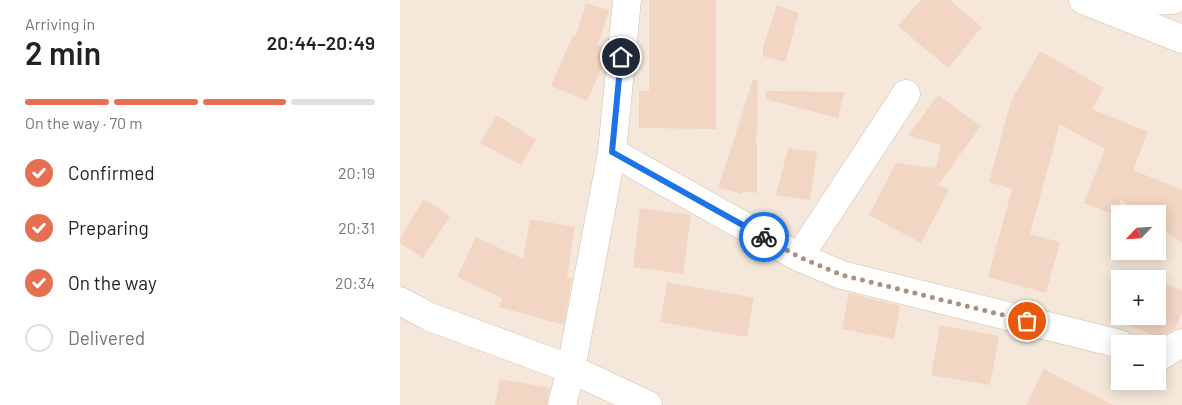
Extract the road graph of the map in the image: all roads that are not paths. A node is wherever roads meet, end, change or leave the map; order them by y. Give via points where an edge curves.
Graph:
1 (627, 0) edge
2 (1173, 0) edge
3 (1087, 2) edge
4 (1182, 21) edge
5 (1182, 40) edge
6 (906, 94) dead end
7 (612, 152) junction
8 (799, 257) junction
9 (400, 300) edge
10 (1111, 342) edge
11 (1182, 343) edge
12 (1166, 353) edge
13 (571, 369) junction
14 (562, 405) edge
15 (648, 405) edge

1 - 7 street
2 - 3 street
2 - 4 street
3 - 5 street
6 - 8 street
7 - 8 street
7 - 13 street
8 - 10 street via 842,275
9 - 13 street via 430,317
11 - 12 street
13 - 14 street
13 - 15 street

